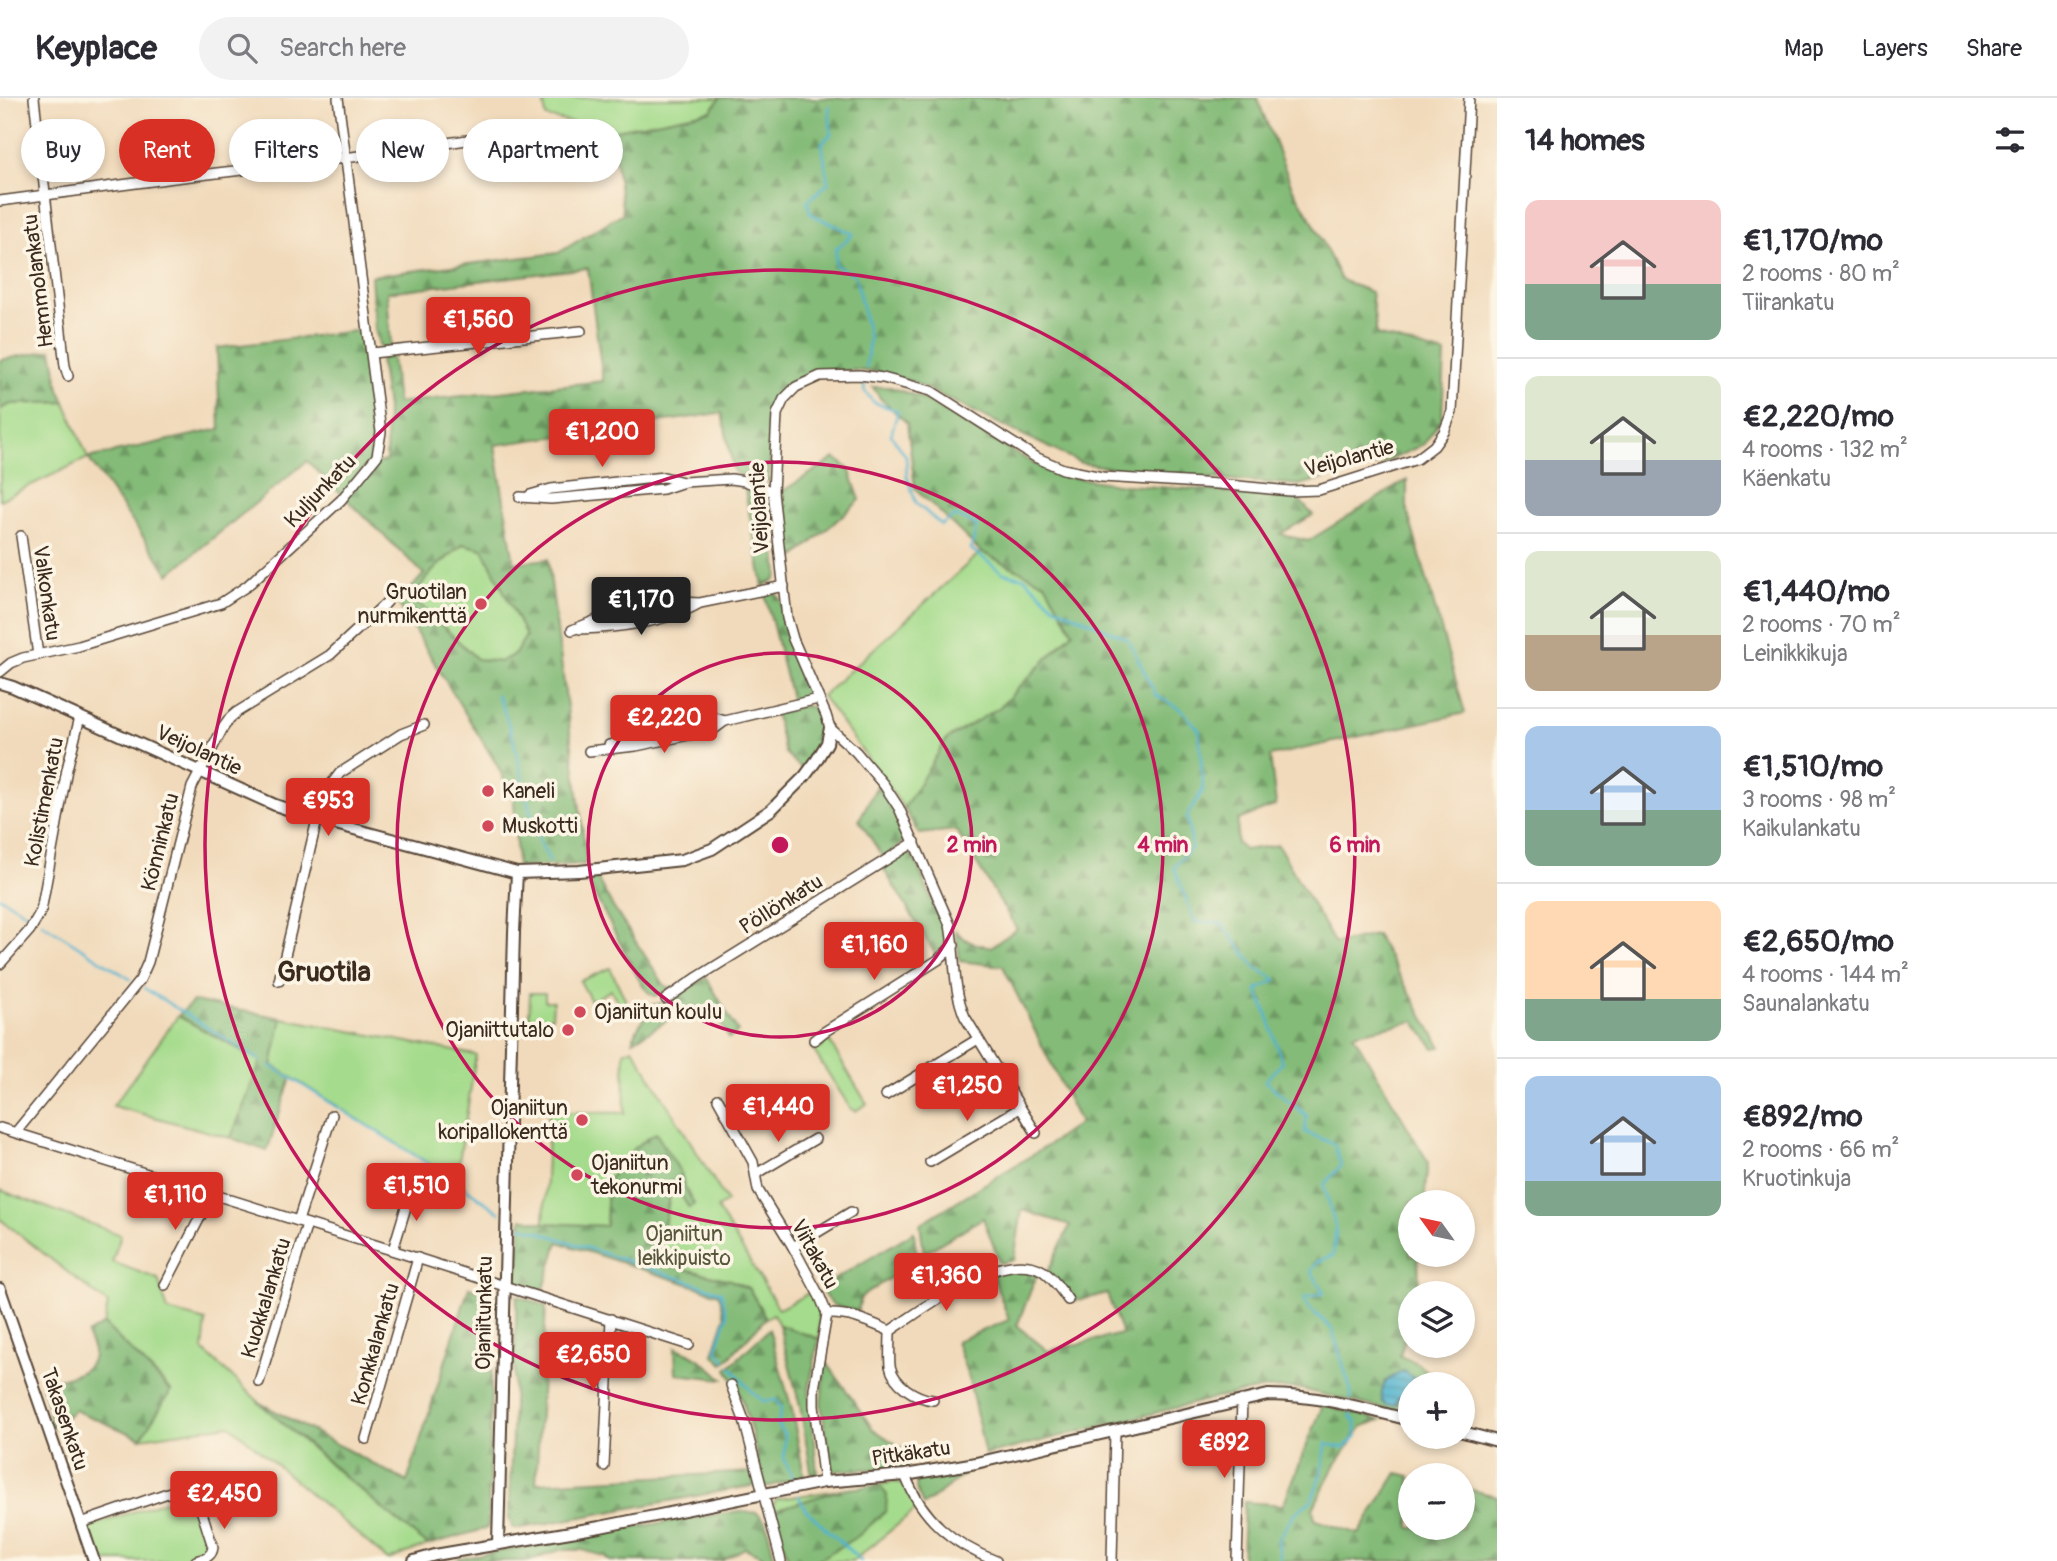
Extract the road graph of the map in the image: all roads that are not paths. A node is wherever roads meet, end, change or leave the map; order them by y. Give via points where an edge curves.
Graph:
1 (34, 98) edge
2 (338, 98) edge
3 (1469, 98) edge
4 (463, 141) edge
5 (345, 158) junction
6 (45, 196) junction
7 (0, 201) edge
8 (581, 331) dead end
9 (372, 353) junction
10 (68, 376) dead end
11 (684, 482) junction
12 (773, 492) junction
13 (22, 536) dead end
14 (784, 586) junction
15 (387, 602) dead end
16 (700, 603) junction
17 (38, 655) junction
18 (0, 672) edge
19 (0, 683) edge
20 (818, 699) junction
21 (80, 717) junction
22 (725, 721) junction
23 (424, 725) dead end
24 (830, 728) junction
25 (201, 771) junction
26 (317, 819) junction
27 (915, 842) junction
28 (517, 873) junction
29 (954, 946) junction
30 (0, 964) edge
31 (279, 981) dead end
32 (666, 999) dead end
33 (978, 1039) junction
34 (814, 1040) dead end
35 (886, 1095) dead end
36 (718, 1099) dead end
37 (1020, 1108) junction
38 (332, 1115) dead end
39 (0, 1128) edge
40 (16, 1132) junction
41 (1036, 1133) dead end
42 (815, 1139) dead end
43 (930, 1162) dead end
44 (756, 1174) junction
45 (412, 1187) dead end
46 (212, 1194) junction
47 (851, 1212) dead end
48 (302, 1222) junction
49 (793, 1247) junction
50 (393, 1250) junction
51 (418, 1258) junction
52 (165, 1285) dead end
53 (505, 1287) junction
54 (0, 1289) edge
55 (1068, 1300) dead end
56 (827, 1314) junction
57 (611, 1320) junction
58 (890, 1331) junction
59 (689, 1346) dead end
60 (259, 1382) dead end
61 (731, 1385) dead end
62 (933, 1400) dead end
63 (1242, 1401) junction
64 (1398, 1417) edge
65 (1115, 1431) junction
66 (1475, 1436) edge
67 (366, 1439) dead end
68 (1497, 1441) edge
69 (604, 1466) dead end
70 (905, 1475) junction
71 (824, 1482) junction
72 (763, 1494) junction
73 (81, 1523) junction
74 (498, 1543) junction
75 (91, 1560) edge
76 (196, 1561) edge
77 (414, 1561) edge
78 (781, 1561) edge
79 (996, 1561) edge
80 (1112, 1561) edge
81 (1237, 1561) edge

1 - 6 street, Hemmolankatu
2 - 5 street, Kuljunkatu
3 - 12 street, Veijolantie via 1452,412 1434,446 1417,459 1320,490 1102,477 1035,457 932,391 860,374 820,376 796,387 777,414
4 - 5 street
5 - 6 street
5 - 9 street, Kuljunkatu
6 - 7 street
6 - 10 street, Hemmolankatu
8 - 9 street
9 - 17 street, Kuljunkatu via 381,432 377,456 341,500 247,586 221,603 188,614
11 - 11 street via 664,477 551,489 520,497 551,499 663,489
11 - 12 street via 731,479
12 - 14 street, Veijolantie
13 - 17 street, Valkonkatu
14 - 16 street
14 - 20 street, Veijolantie via 793,639
15 - 25 street, Könninkatu via 330,655 230,718
16 - 16 street via 678,602 604,617 572,630 609,628 682,613
17 - 18 street, Kuljunkatu via 11,663
19 - 21 street, Veijolantie
20 - 22 street
20 - 24 street, Veijolantie
21 - 25 street, Veijolantie
21 - 30 street, Kolistimenkatu via 41,911
22 - 22 street via 712,717 589,751 713,730
23 - 26 street via 401,734 340,773
24 - 27 street via 884,785
24 - 28 street, Veijolantie via 816,761 788,795 712,849 682,860
25 - 26 street, Veijolantie
25 - 40 street, Könninkatu via 192,787 140,980
26 - 28 street, Veijolantie
26 - 31 street
27 - 29 street via 950,925
27 - 32 street, Pöllönkatu
28 - 53 street, Ojaniitunkatu
29 - 33 street via 957,999
29 - 34 street
33 - 35 street
33 - 37 street
36 - 44 street, Viitakatu
37 - 41 street
37 - 43 street
38 - 48 street, Kuokkalankatu
39 - 40 street
40 - 46 street
42 - 44 street
44 - 49 street, Viitakatu via 758,1190
45 - 50 street
46 - 48 street
46 - 52 street
47 - 49 street
48 - 50 street
48 - 60 street, Kuokkalankatu
49 - 56 street, Viitakatu
50 - 51 street
51 - 53 street
51 - 67 street, Konkkalankatu
53 - 57 street
53 - 74 street, Ojaniitunkatu
54 - 73 street, Takasenkatu
55 - 58 street via 1042,1270 1008,1265 979,1275
56 - 58 street via 858,1317
56 - 71 street, Viitakatu via 814,1389
57 - 59 street
57 - 69 street
58 - 62 street via 890,1369 908,1391
61 - 72 street
63 - 64 street, Pitkäkatu via 1296,1395
63 - 65 street, Pitkäkatu
63 - 81 street
65 - 70 street, Pitkäkatu
65 - 80 street
66 - 68 street
70 - 71 street, Pitkäkatu
70 - 79 street via 923,1510 939,1528
71 - 72 street, Pitkäkatu
72 - 74 street, Pitkäkatu
72 - 78 street
73 - 75 street, Takasenkatu
73 - 76 street via 182,1488 191,1489 213,1547 212,1553
74 - 77 street, Pitkäkatu

